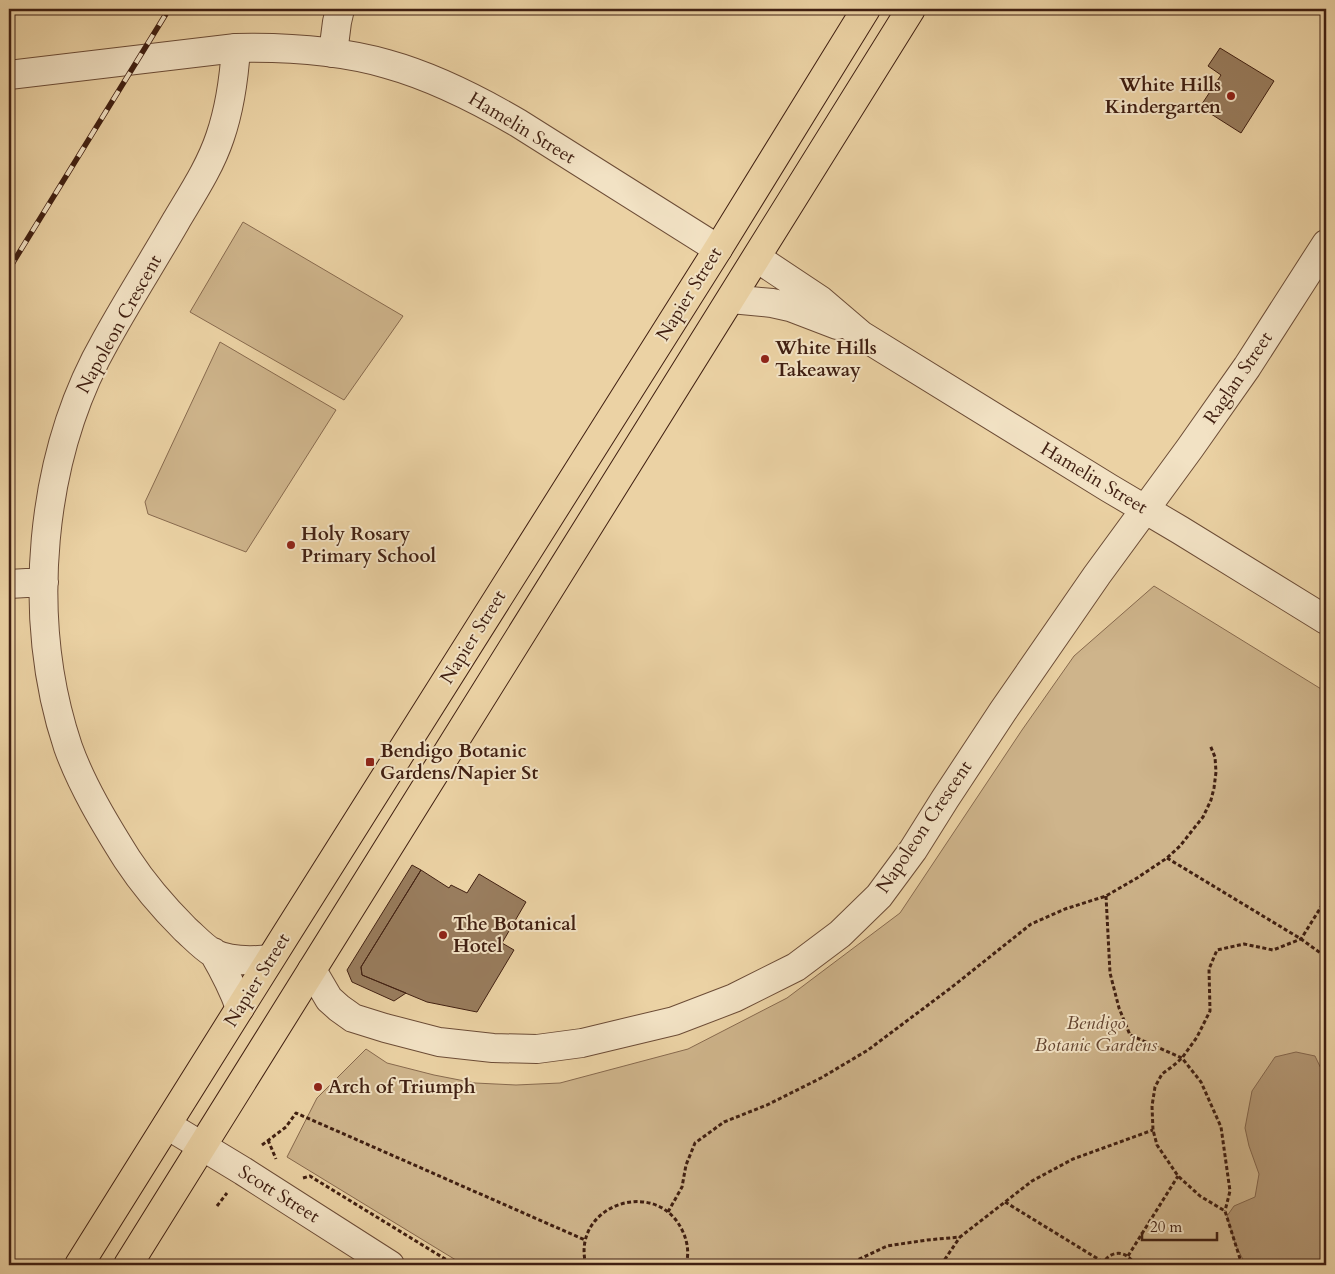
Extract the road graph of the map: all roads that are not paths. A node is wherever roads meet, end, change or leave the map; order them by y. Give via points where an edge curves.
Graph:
1 (340, 9) edge
2 (866, 9) edge
3 (911, 9) edge
4 (236, 48) junction
5 (333, 53) junction
6 (9, 76) edge
7 (1326, 244) edge
8 (718, 249) junction
9 (757, 258) junction
10 (731, 299) junction
11 (861, 335) junction
12 (1144, 509) junction
13 (44, 582) junction
14 (9, 584) edge
15 (1326, 620) edge
16 (213, 952) junction
17 (270, 960) junction
18 (312, 970) junction
19 (240, 1008) junction
20 (167, 1125) junction
21 (202, 1146) junction
22 (79, 1265) edge
23 (128, 1265) edge
24 (390, 1265) edge

1 - 5 street
2 - 8 highway, Napier Street
3 - 9 highway, Napier Street
4 - 5 street, Hamelin Street
4 - 6 street, Hamelin Street
4 - 13 street, Napoleon Crescent via 232,95 212,158 105,342 76,402 54,483 47,525
5 - 8 street, Hamelin Street via 386,64 466,94 518,123
7 - 12 street, Raglan Street via 1247,367
8 - 9 highway, Hamelin Street
8 - 17 highway, Napier Street
9 - 10 highway, Napier Street
9 - 11 street, Hamelin Street via 820,300
10 - 11 street, Hamelin Street via 790,307
10 - 18 highway, Napier Street
11 - 12 street, Hamelin Street
12 - 15 street, Hamelin Street
12 - 18 street, Napoleon Crescent via 879,896 840,934 796,967 734,998 674,1021 582,1043 537,1049 439,1042 353,1018 329,999
13 - 14 street
13 - 16 street, Napoleon Crescent via 47,650 54,696 80,774 113,836 147,888 173,917
16 - 17 street, Napoleon Crescent via 235,960
16 - 19 street, Napoleon Crescent via 226,973
17 - 19 highway, Napier Street
18 - 21 highway, Napier Street
19 - 20 highway, Napier Street
20 - 21 street, Scott Street
20 - 22 highway, Napier Street
21 - 23 highway, Napier Street
21 - 24 street, Scott Street

